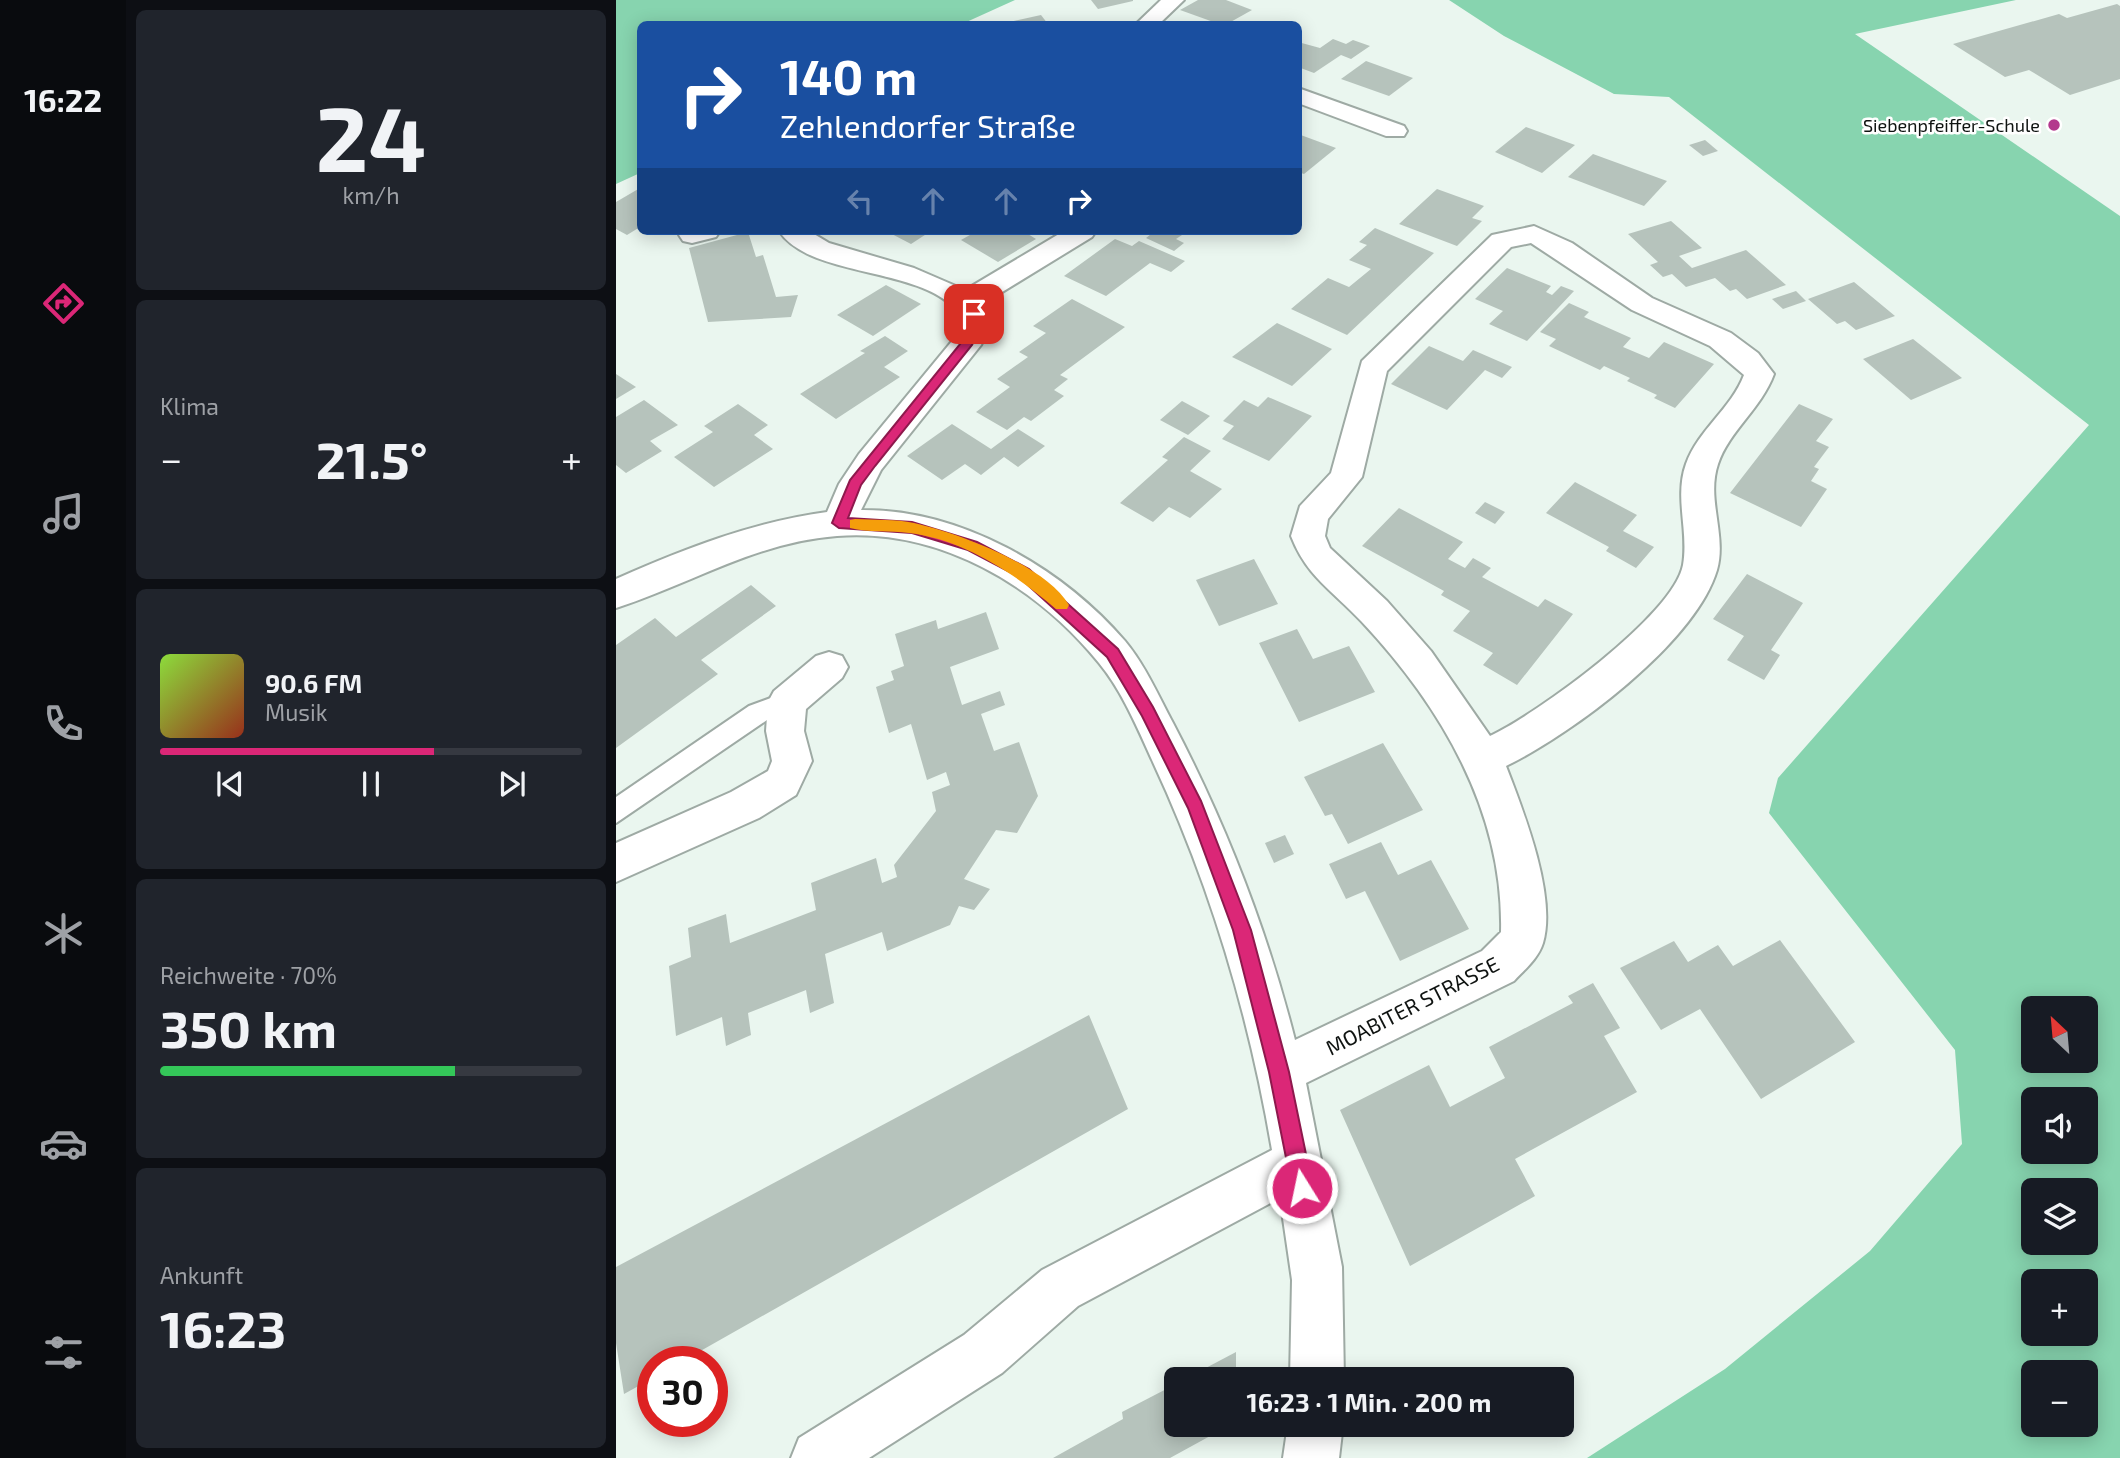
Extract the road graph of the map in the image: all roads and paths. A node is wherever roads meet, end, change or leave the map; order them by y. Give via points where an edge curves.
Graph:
1 (1173, 0) edge
2 (1150, 21) edge
3 (1302, 99) edge
4 (1395, 131) dead end
5 (798, 235) edge
6 (1076, 235) edge
7 (964, 303) junction
8 (839, 523) junction
9 (616, 594) edge
10 (829, 667) dead end
11 (787, 702) junction
12 (1483, 758) junction
13 (616, 811) edge
14 (616, 863) edge
15 (1279, 1072) junction
16 (1298, 1162) junction
17 (1317, 1367) edge
18 (1314, 1437) edge
19 (820, 1458) edge
20 (1311, 1458) edge

1 - 2 street
3 - 4 street
5 - 7 street via 816,248 893,267
6 - 7 street
7 - 8 street via 974,314 975,328 966,345 870,462
8 - 9 street via 775,533 710,552
8 - 15 street via 912,527 972,546 1024,573 1112,653 1196,806 1242,930
10 - 11 street
11 - 13 lane via 758,713
11 - 14 street via 785,731 792,761 782,783 745,805
12 - 12 street, MOABITER STRASSE via 1418,662 1374,611 1316,556 1308,536 1312,515 1346,477 1373,368 1502,241 1534,234 1643,305 1723,340 1747,356 1759,374 1755,388 1716,433 1701,464 1695,494 1703,544 1700,571 1685,601 1559,716
12 - 15 street, MOABITER STRASSE via 1506,820 1523,891 1522,941 1498,966
15 - 16 street
16 - 17 street via 1320,1290
16 - 19 street via 1060,1288 983,1354
18 - 20 street

